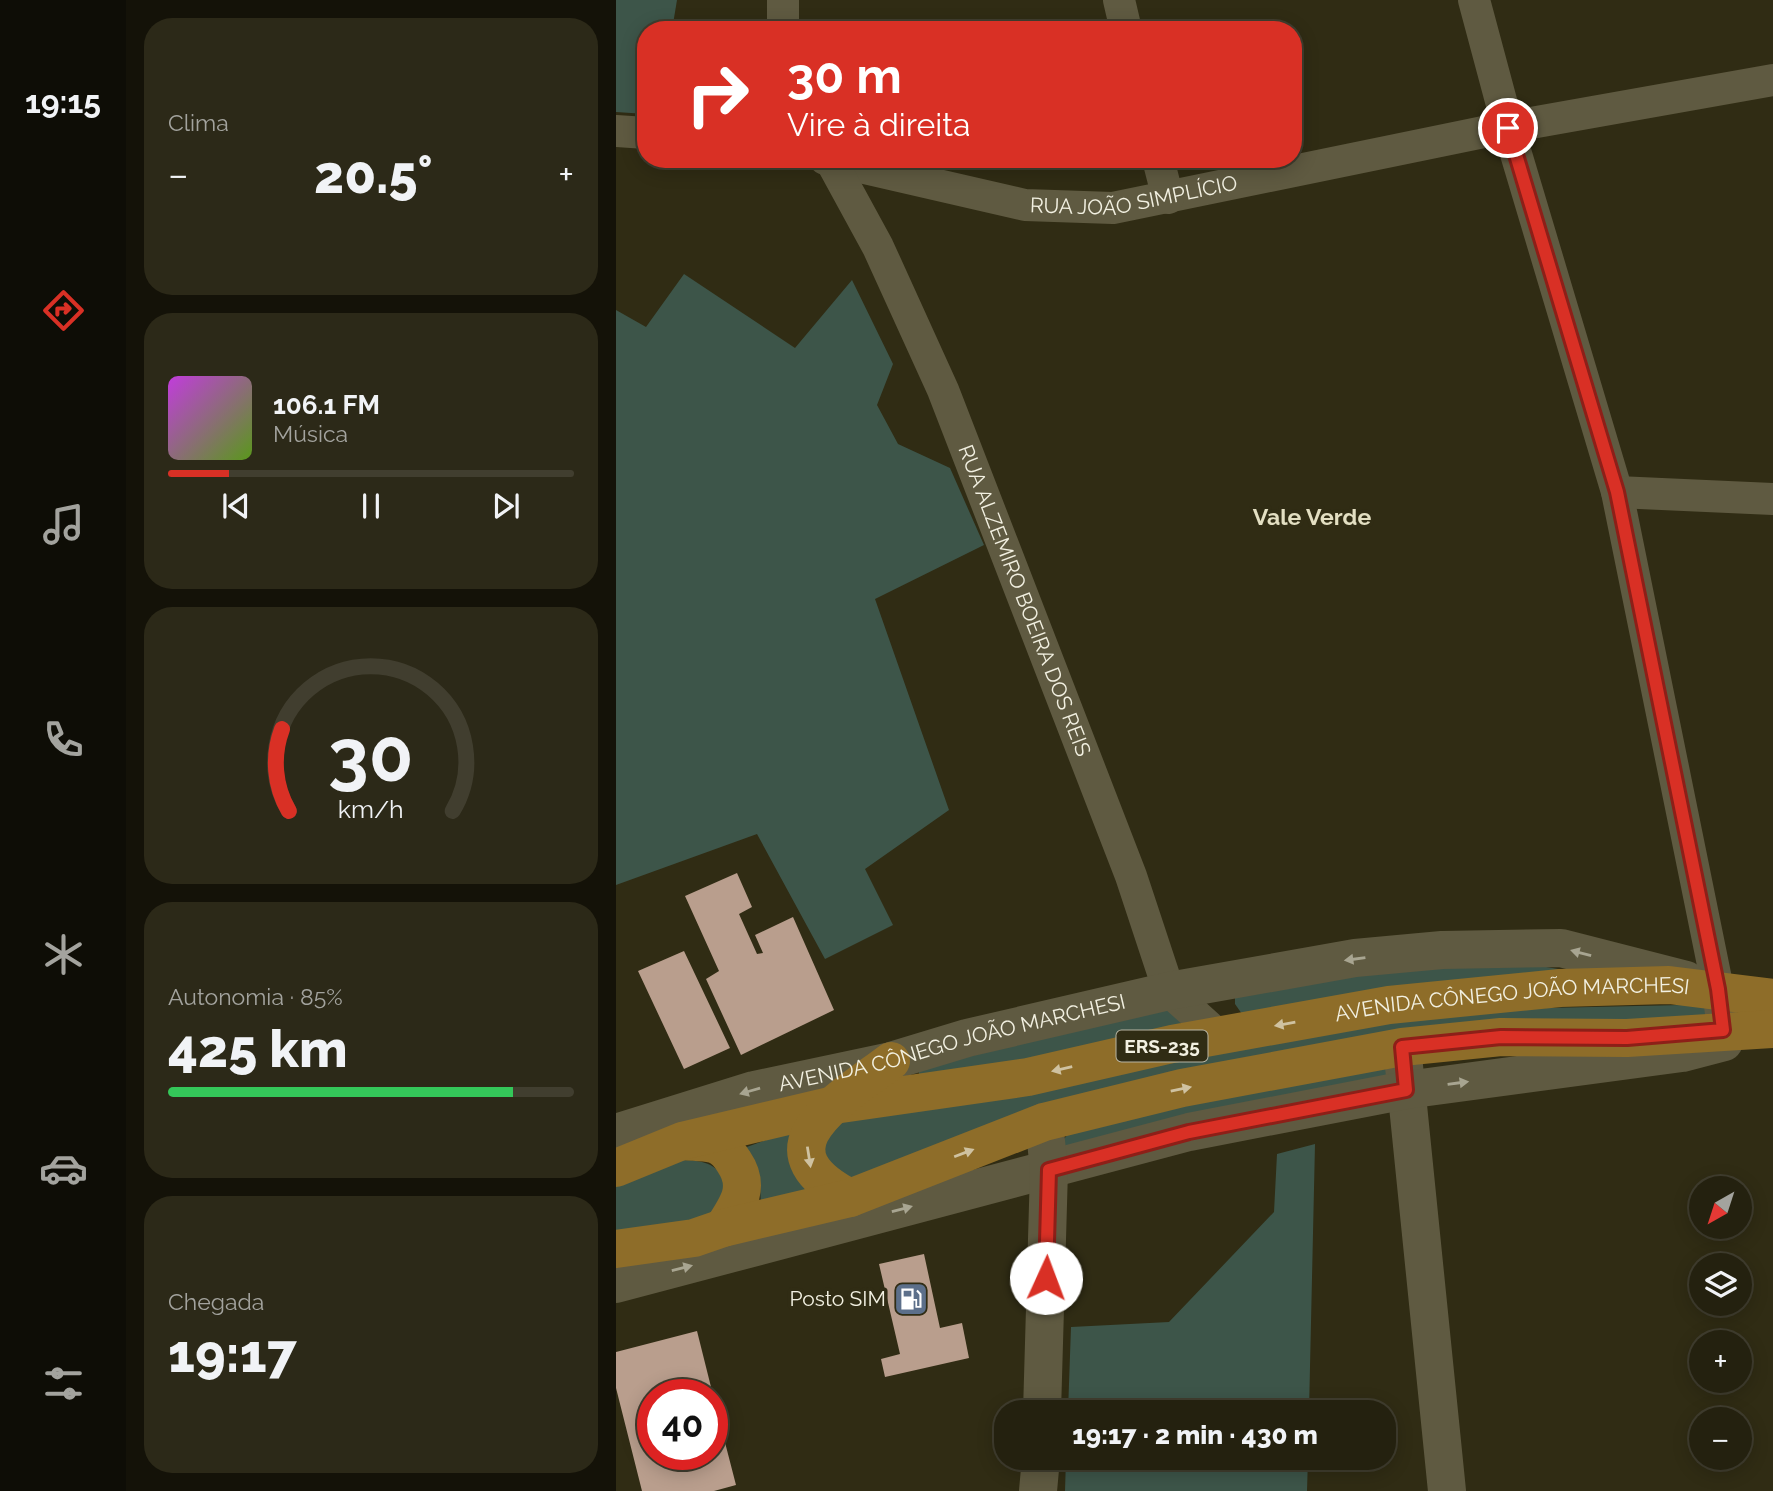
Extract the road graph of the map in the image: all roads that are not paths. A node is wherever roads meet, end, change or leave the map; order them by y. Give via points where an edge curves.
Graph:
1 (783, 0) edge
2 (1119, 0) edge
3 (1474, 0) edge
4 (783, 21) edge
5 (1124, 21) edge
6 (1773, 80) edge
7 (1508, 128) junction
8 (616, 131) edge
9 (637, 132) edge
10 (834, 168) edge
11 (864, 168) edge
12 (1160, 168) edge
13 (1168, 198) junction
14 (1617, 492) junction
15 (1773, 499) edge
16 (1718, 989) junction
17 (1169, 991) junction
18 (1773, 999) edge
19 (1773, 1029) edge
20 (1723, 1030) junction
21 (1219, 1035) junction
22 (1402, 1047) junction
23 (891, 1061) junction
24 (1406, 1090) junction
25 (834, 1105) junction
26 (1044, 1122) junction
27 (616, 1133) edge
28 (616, 1140) edge
29 (682, 1141) junction
30 (616, 1168) edge
31 (1049, 1170) junction
32 (850, 1198) junction
33 (723, 1228) junction
34 (616, 1249) edge
35 (616, 1284) edge
36 (1042, 1400) edge
37 (1040, 1470) edge
38 (1038, 1491) edge
39 (1447, 1491) edge

1 - 4 street
2 - 5 street
3 - 7 street
6 - 7 street, RUA JOÃO SIMPLÍCIO
7 - 13 street, RUA JOÃO SIMPLÍCIO
7 - 14 street
8 - 9 street
10 - 17 street, RUA ALZEMIRO BOEIRA DOS REIS via 878,247 943,390 1131,876
11 - 13 street, RUA JOÃO SIMPLÍCIO via 1026,205 1113,208
12 - 13 street
14 - 15 street
14 - 16 street
16 -> 17 street, AVENIDA CÔNEGO JOÃO MARCHESI via 1561,948 1500,947 1355,958
16 - 18 main road, ERS-235
16 - 20 street
16 -> 21 main road, AVENIDA CÔNEGO JOÃO MARCHESI / ERS-235 via 1669,985 1560,988 1389,1005
17 - 21 street
17 - 23 street, AVENIDA CÔNEGO JOÃO MARCHESI via 967,1038
19 - 20 main road, ERS-235
24 -> 19 street via 1682,1053
20 - 22 main road, AVENIDA CÔNEGO JOÃO MARCHESI / ERS-235 via 1627,1038 1501,1037
21 -> 25 main road, AVENIDA CÔNEGO JOÃO MARCHESI / ERS-235 via 1028,1077
22 - 24 street
26 -> 22 main road, AVENIDA CÔNEGO JOÃO MARCHESI / ERS-235 via 1182,1088
23 - 25 main road
23 -> 27 street, AVENIDA CÔNEGO JOÃO MARCHESI via 754,1090
24 - 31 street via 1189,1132
24 - 39 street
25 - 29 main road, AVENIDA CÔNEGO JOÃO MARCHESI / ERS-235
25 -> 32 main road via 816,1121 805,1152 810,1168 824,1184
26 - 31 street
32 -> 26 main road, AVENIDA CÔNEGO JOÃO MARCHESI / ERS-235
28 - 29 main road
29 - 30 main road, AVENIDA CÔNEGO JOÃO MARCHESI / ERS-235
29 - 33 main road via 714,1144 728,1153 740,1170 744,1186 740,1201
35 -> 31 street
31 - 36 street
32 - 33 main road, AVENIDA CÔNEGO JOÃO MARCHESI / ERS-235
33 - 34 main road, AVENIDA CÔNEGO JOÃO MARCHESI / ERS-235 via 694,1238
37 - 38 street

